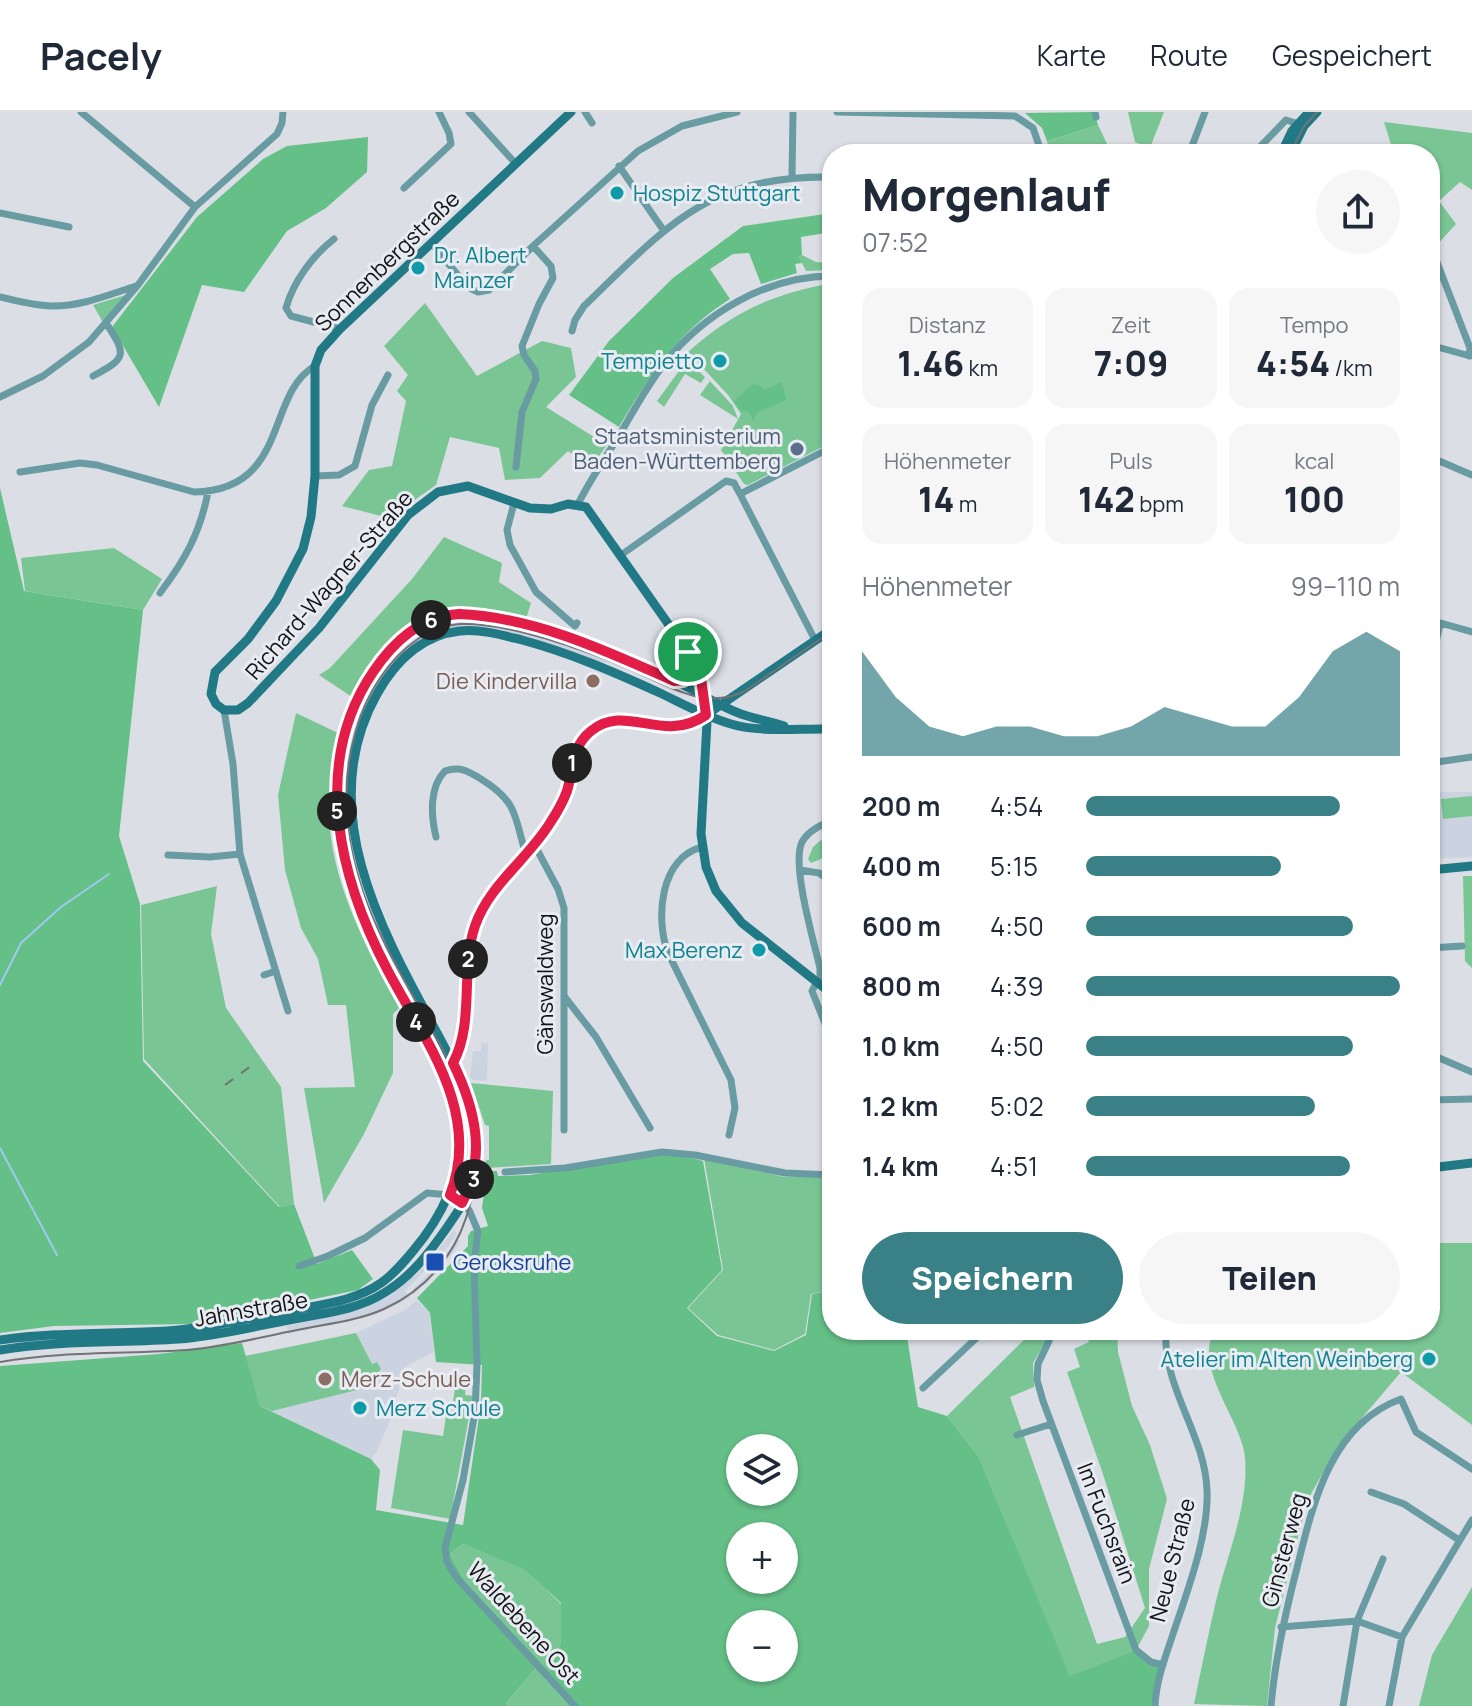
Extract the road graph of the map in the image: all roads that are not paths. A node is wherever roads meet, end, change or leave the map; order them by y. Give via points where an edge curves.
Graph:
1 (81, 112) edge
2 (283, 112) edge
3 (439, 112) edge
4 (469, 112) edge
5 (571, 112) edge
6 (585, 112) edge
7 (737, 112) edge
8 (793, 112) edge
9 (837, 112) edge
10 (1205, 112) edge
11 (1309, 112) edge
12 (1317, 112) edge
13 (592, 123) dead end
14 (1301, 124) junction
15 (1039, 144) edge
16 (1193, 144) edge
17 (1263, 144) edge
18 (1288, 144) edge
19 (1294, 144) edge
20 (516, 164) junction
21 (619, 166) junction
22 (792, 177) junction
23 (822, 177) edge
24 (404, 188) dead end
25 (195, 207) junction
26 (0, 213) edge
27 (69, 227) dead end
28 (664, 231) junction
29 (334, 239) dead end
30 (431, 243) junction
31 (533, 246) junction
32 (1440, 270) edge
33 (822, 277) edge
34 (138, 285) junction
35 (0, 297) edge
36 (106, 323) junction
37 (340, 329) junction
38 (572, 331) dead end
39 (1440, 348) edge
40 (1470, 356) edge
41 (315, 366) junction
42 (388, 375) dead end
43 (93, 376) dead end
44 (0, 397) edge
45 (822, 452) edge
46 (1440, 461) edge
47 (516, 467) dead end
48 (20, 472) dead end
49 (1472, 475) edge
50 (315, 476) junction
51 (208, 492) junction
52 (740, 494) junction
53 (514, 503) junction
54 (578, 504) junction
55 (621, 555) junction
56 (160, 593) dead end
57 (577, 623) dead end
58 (1440, 624) edge
59 (1472, 632) edge
60 (822, 635) edge
61 (815, 640) junction
62 (688, 652) junction
63 (674, 681) junction
64 (744, 689) junction
65 (705, 696) junction
66 (721, 705) junction
67 (224, 710) junction
68 (700, 726) junction
69 (791, 727) junction
70 (822, 729) edge
71 (1472, 757) edge
72 (1440, 762) edge
73 (822, 825) edge
74 (436, 837) dead end
75 (534, 844) junction
76 (702, 847) junction
77 (240, 854) junction
78 (168, 855) dead end
79 (526, 855) junction
80 (1472, 866) edge
81 (1440, 869) edge
82 (800, 870) junction
83 (822, 875) edge
84 (1462, 946) dead end
85 (1440, 947) edge
86 (276, 971) junction
87 (264, 975) dead end
88 (816, 982) junction
89 (822, 986) edge
90 (564, 996) junction
91 (288, 1011) dead end
92 (822, 1017) edge
93 (1440, 1058) edge
94 (453, 1063) junction
95 (1472, 1072) edge
96 (445, 1077) junction
97 (1472, 1099) edge
98 (1440, 1100) edge
99 (650, 1128) dead end
100 (564, 1130) dead end
101 (729, 1135) dead end
102 (1471, 1164) edge
103 (1440, 1167) edge
104 (505, 1172) dead end
105 (822, 1175) edge
106 (450, 1195) junction
107 (462, 1203) junction
108 (299, 1266) dead end
109 (0, 1340) edge
110 (974, 1340) edge
111 (1167, 1340) edge
112 (1049, 1341) dead end
113 (0, 1350) edge
114 (923, 1388) dead end
115 (1051, 1424) junction
116 (1017, 1435) dead end
117 (1472, 1469) edge
118 (1371, 1492) dead end
119 (1472, 1520) edge
120 (1459, 1540) junction
121 (1383, 1559) dead end
122 (1357, 1621) junction
123 (1281, 1627) junction
124 (1402, 1637) junction
125 (1163, 1665) junction
126 (575, 1706) edge
127 (1155, 1706) edge
128 (1271, 1706) edge
129 (1343, 1706) edge
130 (1389, 1706) edge

1 - 25 street
2 - 25 street via 277,134
3 - 24 street via 451,144
4 - 20 street
5 - 20 main road, Sonnenbergstraße
6 - 13 street
7 - 21 street via 674,129
8 - 22 street
9 - 15 street via 1015,116 1033,128
10 - 16 street
11 - 14 main road
12 - 14 main road
14 - 17 street via 1286,120
14 - 18 main road
14 - 19 main road
20 - 30 main road, Sonnenbergstraße
21 - 28 street
21 - 31 street
22 - 23 street
22 - 28 street via 725,193
25 - 34 street
26 - 27 street
28 - 38 street via 584,306
29 - 37 street via 308,266 286,308 291,316
30 - 31 street via 478,292 489,290
30 - 37 main road, Sonnenbergstraße
31 - 47 street via 551,266 553,278 522,346 536,379 522,412
32 - 40 street
33 - 54 street via 759,291 694,332 654,378
34 - 35 street via 68,305
34 - 36 street
36 - 43 street via 122,354 115,365
36 - 44 street via 56,367
37 - 41 main road, Sonnenbergstraße
39 - 40 street
41 - 50 main road, Sonnenbergstraße
41 - 51 street via 302,374 262,459 247,475
42 - 50 street via 369,412 355,466 339,475
45 - 52 street
46 - 49 street
48 - 51 street via 80,463
50 - 67 main road, Sonnenbergstraße via 309,527 290,577 248,639 213,675 211,694
51 - 56 street via 183,562
52 - 55 street via 726,481
52 - 61 street
53 - 54 main road, Richard-Wagner-Straße via 540,510
53 - 57 street via 508,538 531,586
53 - 67 main road, Richard-Wagner-Straße via 468,486 426,499 264,688 244,707
54 - 55 main road via 590,511
55 - 62 main road
58 - 59 street
60 - 61 main road
61 - 64 main road
62 - 63 main road via 691,673
62 - 65 main road
63 - 65 main road, Jahnstraße
63 - 96 main road, Jahnstraße via 564,636 459,614 433,619 404,636 368,679 340,755 340,842 370,934
64 - 65 main road
64 - 66 main road
65 - 66 main road, Jahnstraße
65 - 68 main road
66 - 68 main road
66 - 69 main road, Jahnstraße
67 - 77 street, Sonnenbergstraße
68 - 69 main road, Jahnstraße
68 - 75 street via 668,728 628,720 592,729 578,744 567,790
68 - 76 main road
68 - 94 main road, Jahnstraße via 678,702 578,657 477,631 426,642 404,657 383,684 364,723 354,761 351,802 357,855 381,924
69 - 70 main road
71 - 72 street
73 - 82 street via 802,843
74 - 79 street via 436,784 442,773 467,770 508,798
75 - 79 street
75 - 90 street, Gänswaldweg via 562,898
76 - 88 main road via 710,879 731,912
76 - 101 street via 687,853 673,872 662,903 662,931 731,1080 735,1108
77 - 78 street
77 - 86 street, Sonnenbergstraße
79 - 94 street via 475,925 463,1042
80 - 81 main road
82 - 83 street
82 - 88 street via 820,968
84 - 85 street
86 - 87 street
86 - 91 street, Sonnenbergstraße
88 - 89 main road
88 - 92 street via 813,995
90 - 99 street via 596,1037
90 - 100 street, Gänswaldweg
93 - 95 street
94 - 96 street
94 - 107 main road, Jahnstraße via 476,1134 476,1170
96 - 106 main road, Jahnstraße via 460,1137
97 - 98 street
102 - 103 main road
104 - 105 street via 662,1152
106 - 107 street
106 - 108 street via 427,1193 365,1238
106 - 109 main road, Jahnstraße via 424,1238 396,1270 352,1298 197,1328
107 - 113 main road, Jahnstraße via 414,1270 362,1304 200,1337
107 - 126 street, Waldebene Ost via 478,1231 475,1412 445,1548 447,1562
110 - 114 street
111 - 125 street, Neue Straße via 1168,1369 1204,1465 1207,1493 1193,1572
112 - 115 street, Im Fuchsrain via 1037,1380
115 - 116 street
115 - 125 street, Im Fuchsrain via 1136,1650
117 - 123 street, Ginsterweg via 1416,1432 1401,1399 1370,1413 1341,1447 1313,1501
118 - 120 street via 1404,1504
119 - 120 street
120 - 124 street
121 - 122 street
122 - 123 street
122 - 124 street
122 - 129 street
123 - 128 street, Ginsterweg
124 - 130 street
125 - 127 street, Neue Straße

